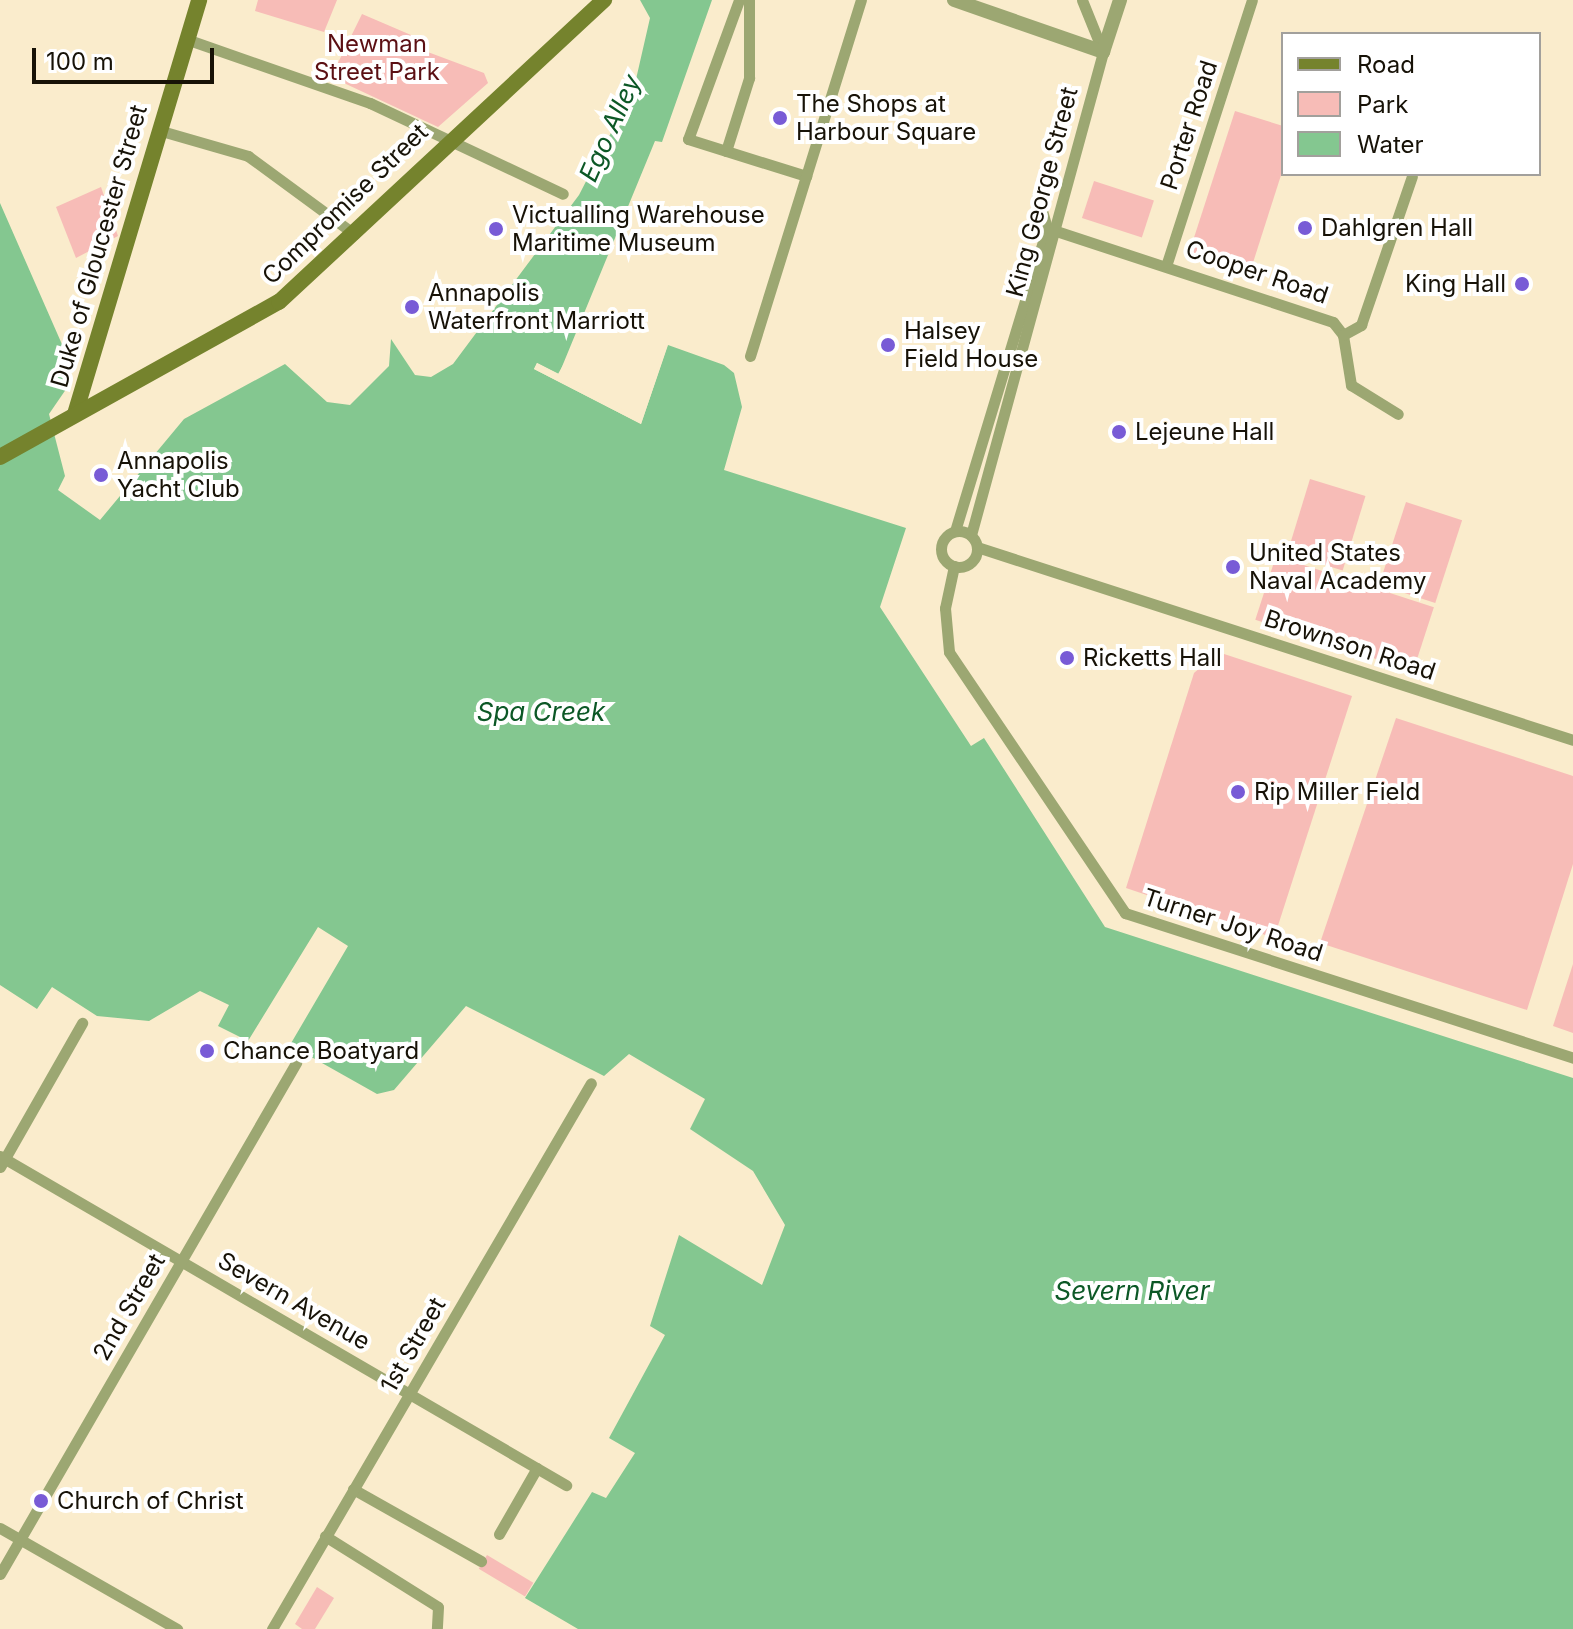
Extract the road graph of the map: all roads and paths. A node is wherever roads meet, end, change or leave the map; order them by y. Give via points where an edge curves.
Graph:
1 (199, 0) edge
2 (739, 0) edge
3 (749, 0) edge
4 (861, 0) edge
5 (954, 0) edge
6 (1082, 0) edge
7 (1120, 0) edge
8 (1252, 0) edge
9 (600, 1) edge
10 (186, 39) junction
11 (1103, 52) junction
12 (158, 130) junction
13 (446, 140) junction
14 (726, 151) junction
15 (806, 176) junction
16 (1412, 176) edge
17 (563, 194) dead end
18 (1037, 194) dead end
19 (1053, 229) junction
20 (354, 234) junction
21 (1167, 263) junction
22 (1343, 335) junction
23 (750, 356) dead end
24 (75, 414) junction
25 (1398, 414) dead end
26 (0, 457) edge
27 (955, 531) junction
28 (971, 535) junction
29 (977, 547) junction
30 (954, 566) junction
31 (1573, 740) edge
32 (82, 1023) dead end
33 (1573, 1058) edge
34 (296, 1063) dead end
35 (591, 1083) dead end
36 (2, 1160) edge
37 (182, 1261) junction
38 (409, 1394) junction
39 (537, 1468) junction
40 (566, 1485) dead end
41 (353, 1489) junction
42 (0, 1528) edge
43 (499, 1534) dead end
44 (325, 1536) junction
45 (20, 1540) junction
46 (481, 1561) dead end
47 (0, 1574) edge
48 (177, 1629) edge
49 (272, 1629) edge
50 (437, 1629) edge

1 - 10 main road, Duke of Gloucester Street
2 - 14 street via 688,139
3 - 14 street via 749,78
4 - 15 street
5 - 11 street
6 - 11 street
7 - 11 street, King George Street
8 - 21 street, Porter Road
9 - 13 main road, Compromise Street
10 - 12 main road, Duke of Gloucester Street
10 - 13 street via 327,86
11 - 19 street, King George Street
12 - 20 street via 248,156
12 - 24 main road, Duke of Gloucester Street
13 - 17 street
13 - 20 main road, Compromise Street
14 - 15 street
15 - 23 street
16 - 22 street via 1361,325
18 - 19 street, King George Street
19 - 21 street, Cooper Road
19 - 27 street, King George Street
19 - 28 street, King George Street
20 - 24 main road, Compromise Street via 279,302
21 - 22 street, Cooper Road via 1318,315
22 - 25 street, Cooper Road via 1351,385
24 - 26 main road, Compromise Street
27 - 28 street
27 - 30 street via 941,547
28 - 29 street
29 - 30 street via 971,562
29 - 31 street, Brownson Road
30 - 33 street, Turner Joy Road via 945,608 949,652 1125,913
32 - 36 street
34 - 37 street, 2nd Street
35 - 38 street, 1st Street
36 - 37 street, Severn Avenue
37 - 38 street, Severn Avenue
37 - 45 street, 2nd Street
38 - 39 street, Severn Avenue
38 - 41 street, 1st Street
39 - 40 street, Severn Avenue
39 - 43 street
41 - 44 street, 1st Street
41 - 46 street
42 - 45 street
44 - 49 street, 1st Street
44 - 50 street via 438,1607
45 - 47 street, 2nd Street
45 - 48 street

